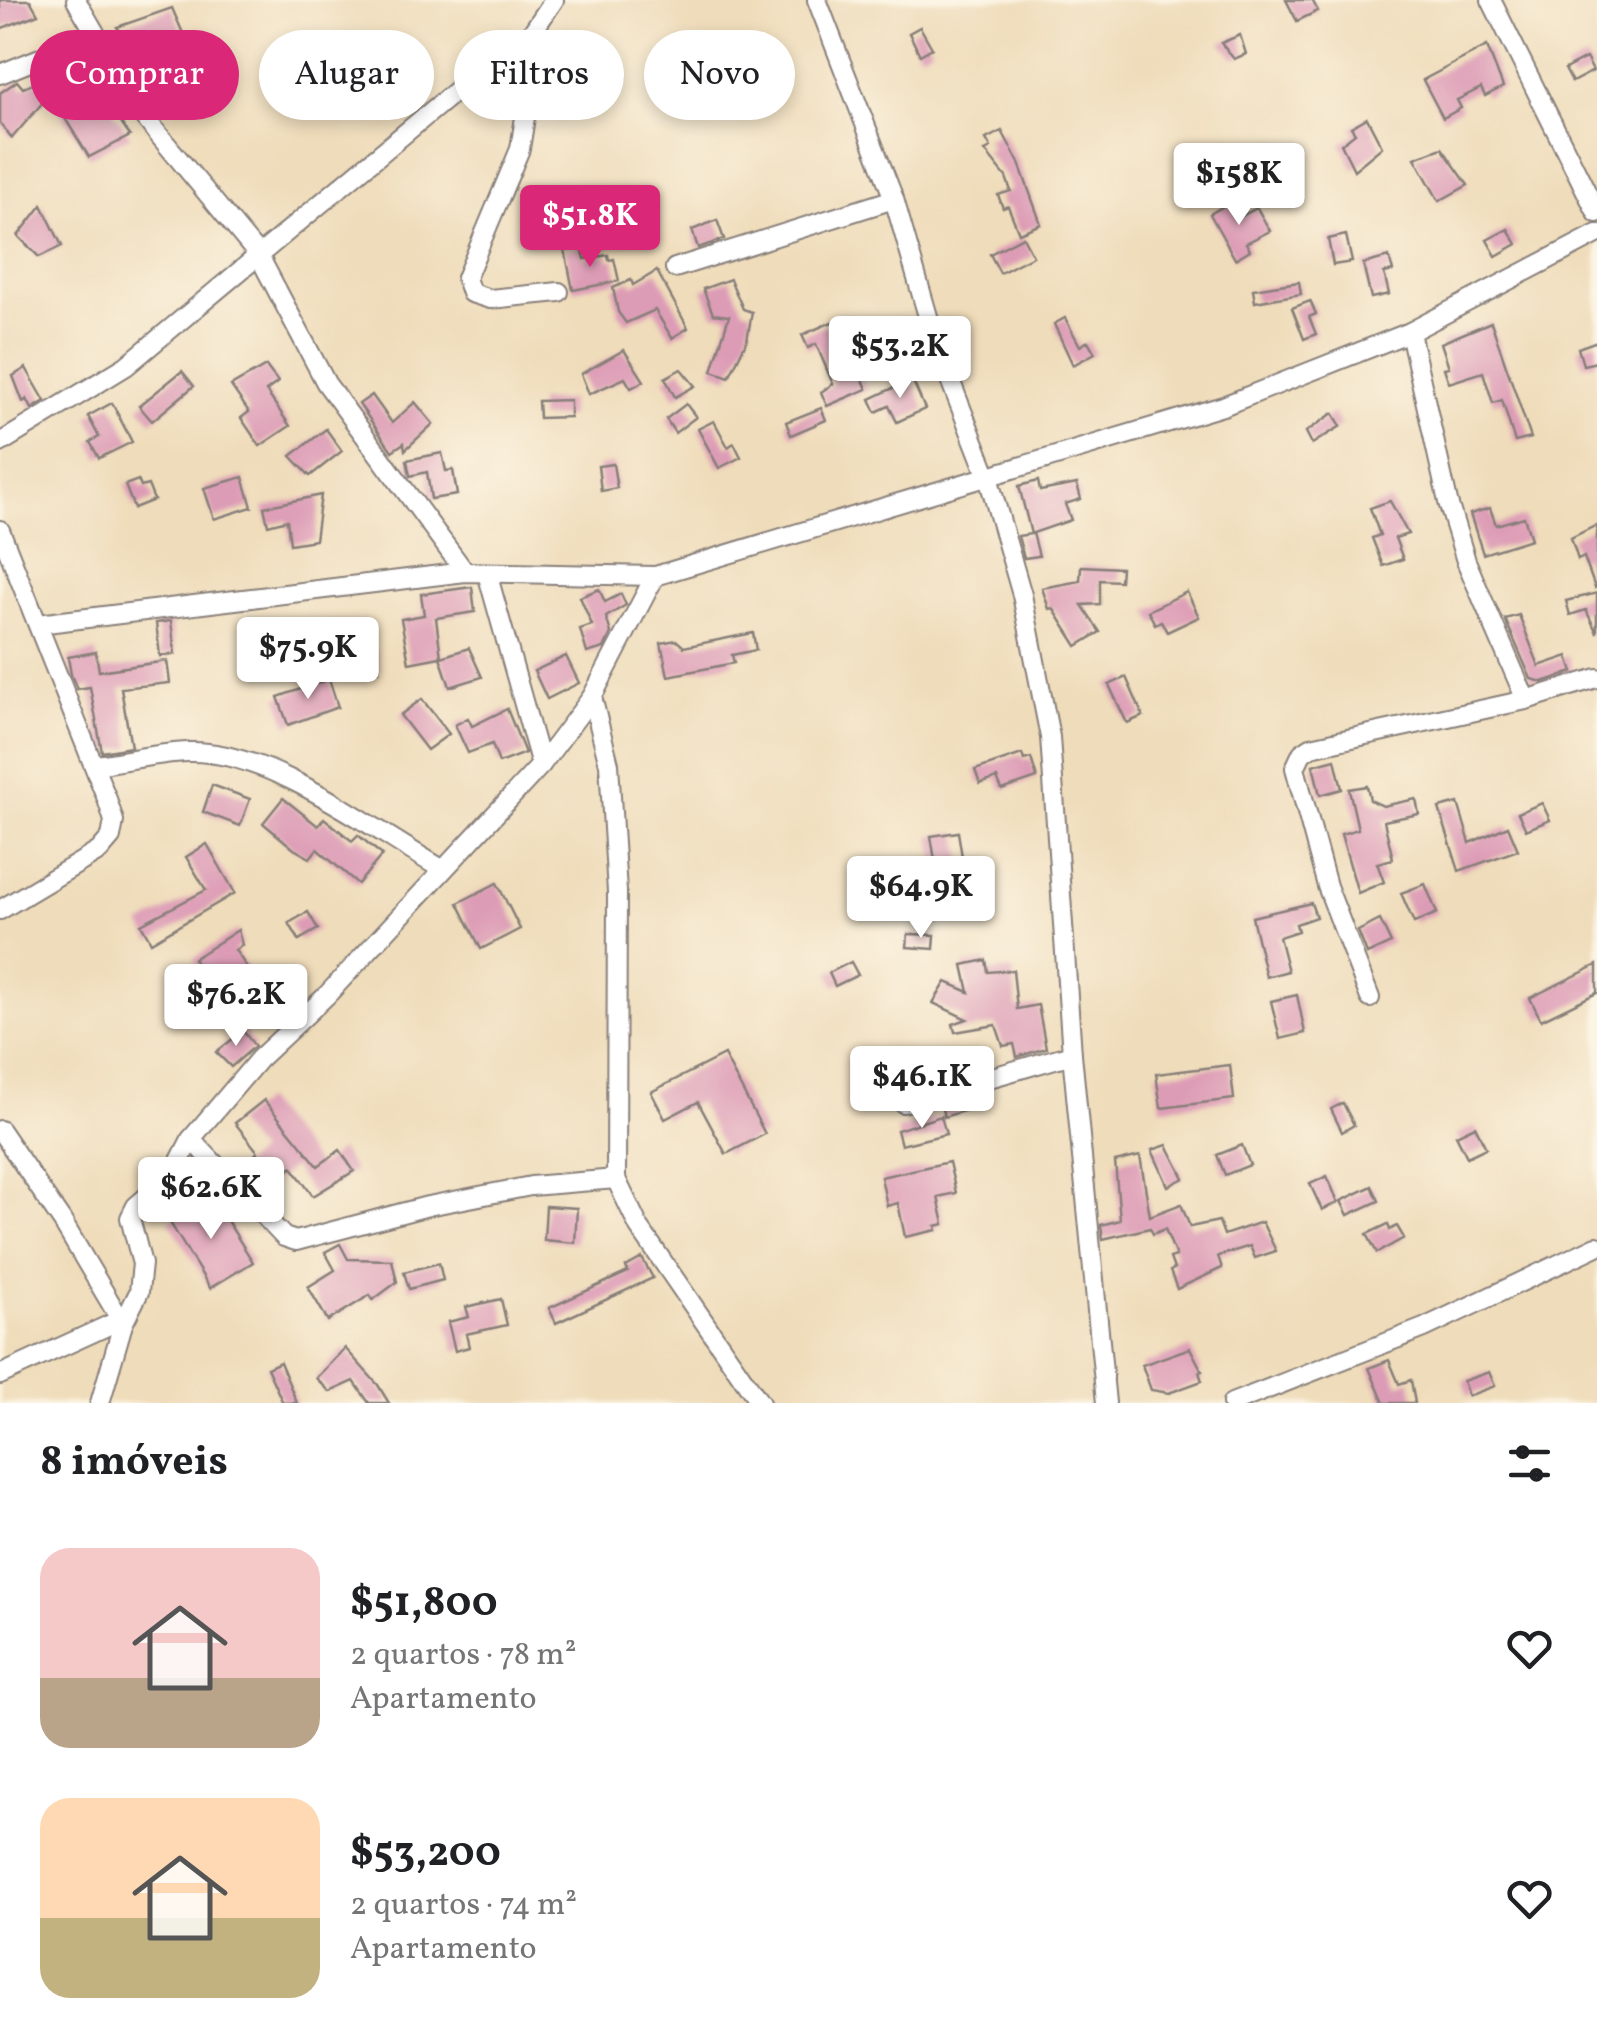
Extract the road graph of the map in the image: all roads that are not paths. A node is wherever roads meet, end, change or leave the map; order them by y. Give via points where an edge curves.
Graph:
1 (76, 0) edge
2 (554, 0) edge
3 (817, 0) edge
4 (1492, 0) edge
5 (92, 30) edge
6 (534, 30) edge
7 (30, 62) edge
8 (0, 74) edge
9 (454, 93) edge
10 (147, 120) edge
11 (525, 120) edge
12 (894, 199) junction
13 (1597, 212) edge
14 (1597, 234) edge
15 (260, 256) junction
16 (675, 268) dead end
17 (559, 292) dead end
18 (1410, 332) junction
19 (2, 436) edge
20 (988, 476) junction
21 (0, 530) edge
22 (465, 572) junction
23 (488, 572) junction
24 (656, 576) junction
25 (38, 624) junction
26 (1597, 678) edge
27 (592, 697) junction
28 (1526, 700) junction
29 (96, 765) junction
30 (540, 765) junction
31 (442, 869) junction
32 (0, 910) edge
33 (1370, 998) dead end
34 (1072, 1054) junction
35 (903, 1103) dead end
36 (0, 1130) edge
37 (191, 1138) junction
38 (616, 1178) junction
39 (1597, 1246) edge
40 (121, 1322) junction
41 (0, 1375) edge
42 (100, 1403) edge
43 (760, 1403) edge
44 (1106, 1403) edge
45 (1232, 1403) edge

1 - 5 street
2 - 6 street
3 - 12 street
4 - 13 street
7 - 8 street
9 - 15 street
10 - 15 street
11 - 17 street via 520,150 466,278 471,293 490,299
12 - 16 street
12 - 20 street via 936,344
14 - 18 street
15 - 19 street via 126,366
15 - 22 street via 326,382
18 - 20 street via 1224,406
18 - 28 street via 1466,561
20 - 24 street
20 - 34 street via 1022,595 1050,737
21 - 25 street
22 - 23 street
22 - 25 street
23 - 24 street
23 - 30 street
24 - 27 street
25 - 29 street
26 - 28 street
27 - 30 street
27 - 38 street via 610,764 617,892
28 - 33 street via 1302,753 1295,768 1327,886
29 - 31 street via 188,752 249,762 290,779
29 - 32 street via 114,822 111,837
30 - 31 street
31 - 37 street
34 - 35 street
34 - 44 street
36 - 40 street
37 - 38 street via 284,1237 296,1241 428,1206
37 - 40 street via 173,1174 130,1218 142,1278
38 - 43 street via 640,1227
39 - 45 street via 1424,1328
40 - 41 street
40 - 42 street

